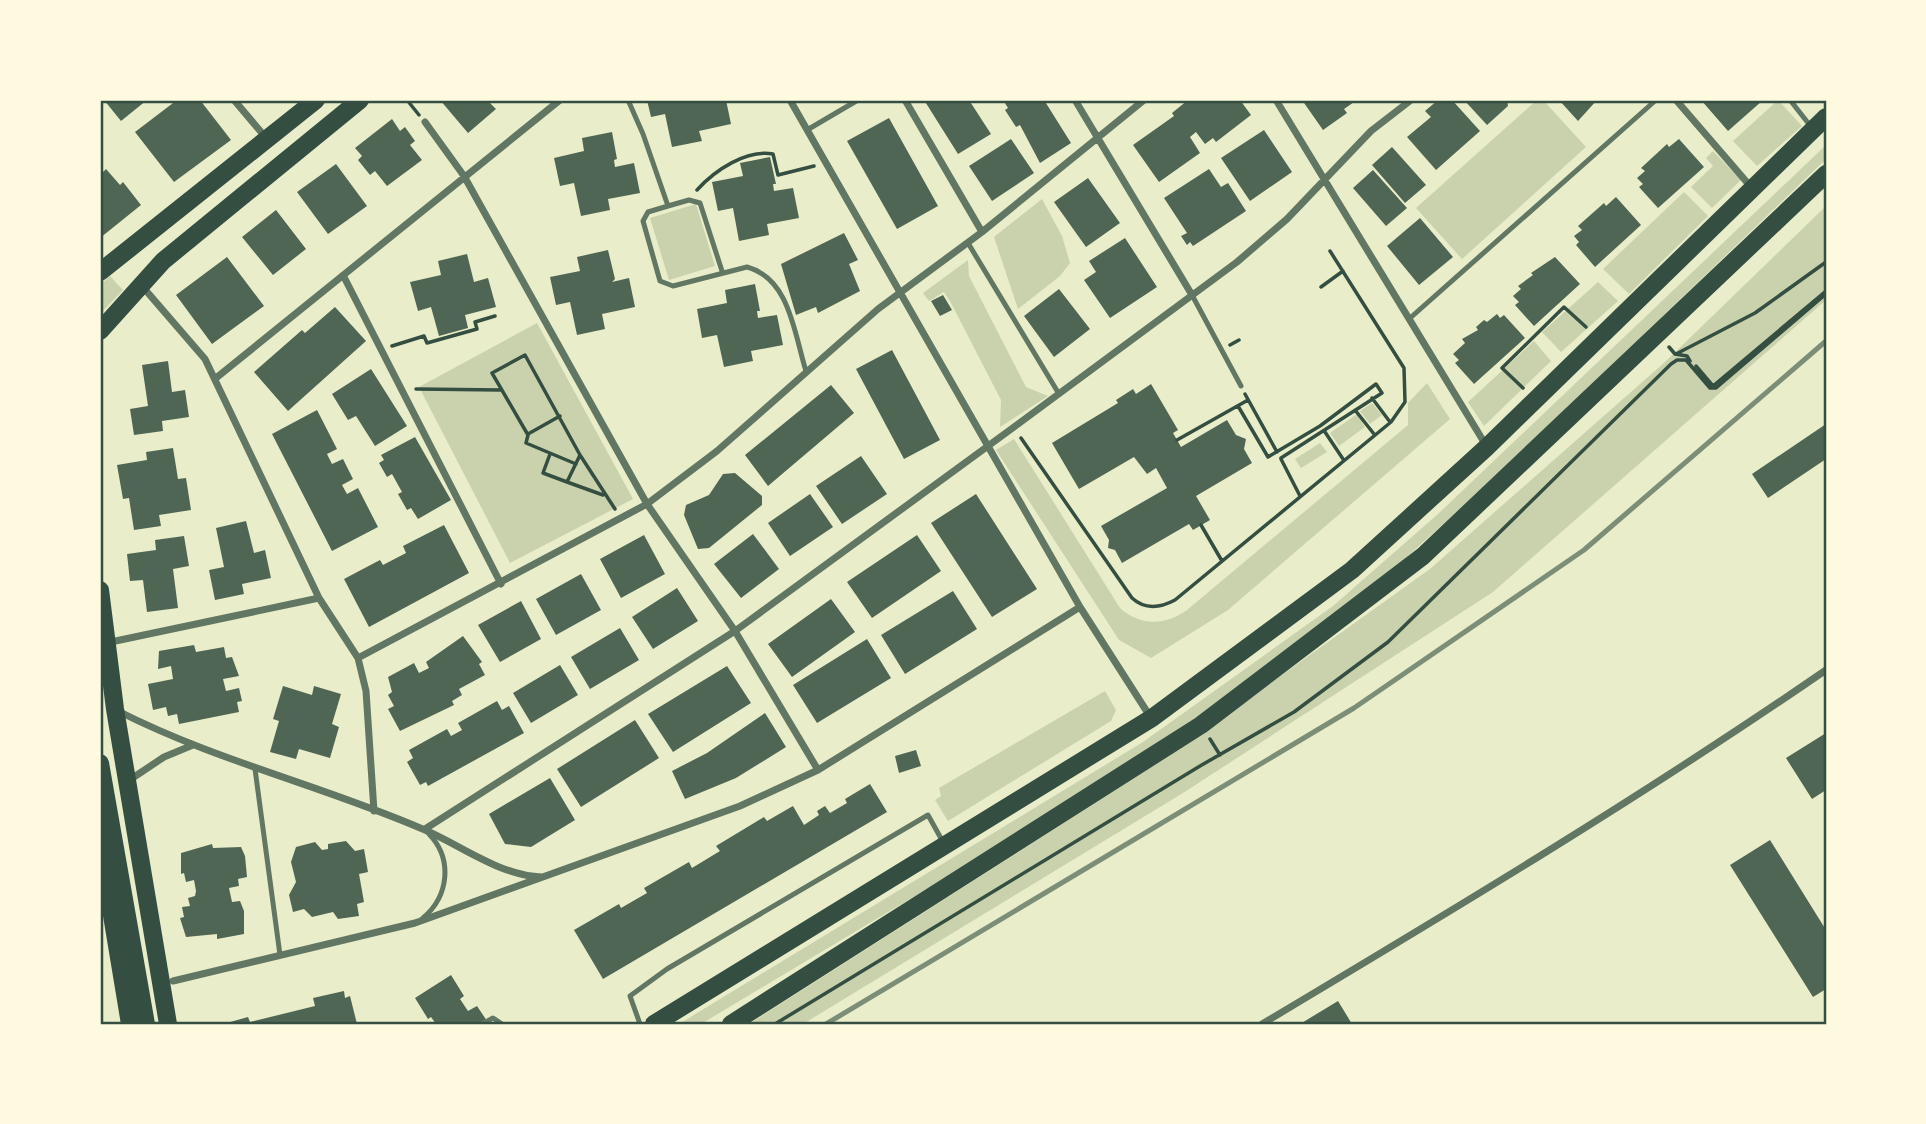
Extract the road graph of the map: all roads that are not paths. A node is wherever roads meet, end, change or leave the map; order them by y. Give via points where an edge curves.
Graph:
1 (234, 100) edge
2 (316, 100) edge
3 (360, 100) edge
4 (560, 100) edge
5 (628, 100) edge
6 (790, 100) edge
7 (858, 100) edge
8 (905, 100) edge
9 (1075, 100) edge
10 (1144, 100) edge
11 (1276, 100) edge
12 (1411, 100) edge
13 (1656, 100) edge
14 (1676, 100) edge
15 (1790, 100) edge
16 (1826, 117) edge
17 (425, 122) dead end
18 (1813, 129) junction
19 (807, 130) junction
20 (267, 139) junction
21 (1099, 139) junction
22 (1826, 174) edge
23 (464, 176) junction
24 (1323, 178) junction
25 (1752, 189) junction
26 (668, 206) junction
27 (982, 232) junction
28 (968, 243) junction
29 (722, 271) junction
30 (100, 272) edge
31 (343, 275) junction
32 (141, 283) junction
33 (898, 293) junction
34 (1192, 295) junction
35 (1409, 319) junction
36 (100, 331) edge
37 (806, 371) junction
38 (216, 377) junction
39 (1241, 386) road end
40 (1059, 394) junction
41 (986, 447) junction
42 (1487, 447) junction
43 (647, 504) junction
44 (501, 584) junction
45 (100, 590) edge
46 (319, 598) junction
47 (1080, 607) junction
48 (734, 631) junction
49 (106, 643) junction
50 (358, 658) junction
51 (1826, 670) edge
52 (115, 709) junction
53 (1152, 718) junction
54 (193, 745) junction
55 (100, 763) edge
56 (255, 769) junction
57 (818, 770) junction
58 (127, 782) junction
59 (131, 804) junction
60 (107, 807) junction
61 (374, 811) junction
62 (425, 830) junction
63 (945, 845) junction
64 (546, 878) junction
65 (415, 923) junction
66 (280, 955) junction
67 (173, 981) junction
68 (130, 1024) edge
69 (146, 1024) edge
70 (168, 1024) edge
71 (180, 1024) edge
72 (482, 1024) edge
73 (502, 1024) edge
74 (640, 1024) edge
75 (654, 1024) edge
76 (731, 1024) edge
77 (1262, 1024) edge

1 - 20 street
2 - 20 main road
3 - 32 main road via 190,237
4 - 23 street
5 - 26 lane
6 - 19 street
7 - 19 lane
8 - 27 street
9 - 21 street
10 - 21 street
11 - 24 street
12 - 24 street
13 - 35 lane
14 - 25 street
15 - 18 lane
16 - 18 main road
17 - 23 street
18 - 25 main road
19 - 33 street
20 - 30 main road
21 - 27 street
21 - 34 street
22 - 76 main road via 1423,556 1201,725
23 - 31 street
23 - 43 street
24 - 34 street via 1287,219
24 - 35 street
25 - 42 main road
26 - 29 lane via 689,200 700,203
26 - 29 lane via 648,212 643,221 660,281 673,286
27 - 28 street
28 - 33 street
28 - 40 lane
29 - 37 lane via 747,267 775,282
31 - 38 street
31 - 44 street
32 - 36 main road
32 - 38 street via 194,343
33 - 37 street
33 - 41 street
34 - 39 lane
34 - 40 street
35 - 42 street
37 - 43 street via 717,451
38 - 46 street
40 - 41 street
41 - 47 street
41 - 48 street
42 - 53 main road via 1352,570
43 - 44 street
43 - 48 street
44 - 50 street
45 - 49 main road
46 - 49 street
46 - 50 street
47 - 53 street
47 - 57 street
48 - 57 street
48 - 62 street
49 - 52 main road
50 - 61 street via 366,691
51 - 77 street via 1570,840
52 - 54 street
52 - 58 main road
53 - 63 main road
54 - 56 street
54 - 58 street via 164,757
55 - 60 main road
56 - 61 street
56 - 66 lane
57 - 64 street via 740,806
58 - 59 main road
59 - 67 main road via 149,855
59 - 70 main road
60 - 68 main road via 105,873
60 - 69 main road
61 - 62 street
62 - 64 street via 503,868
62 - 65 lane via 443,856 445,877 433,909
63 - 74 lane via 928,815 667,969 630,996
63 - 75 main road
64 - 65 street
65 - 66 street
66 - 67 street
67 - 71 main road
72 - 73 lane via 493,1018

